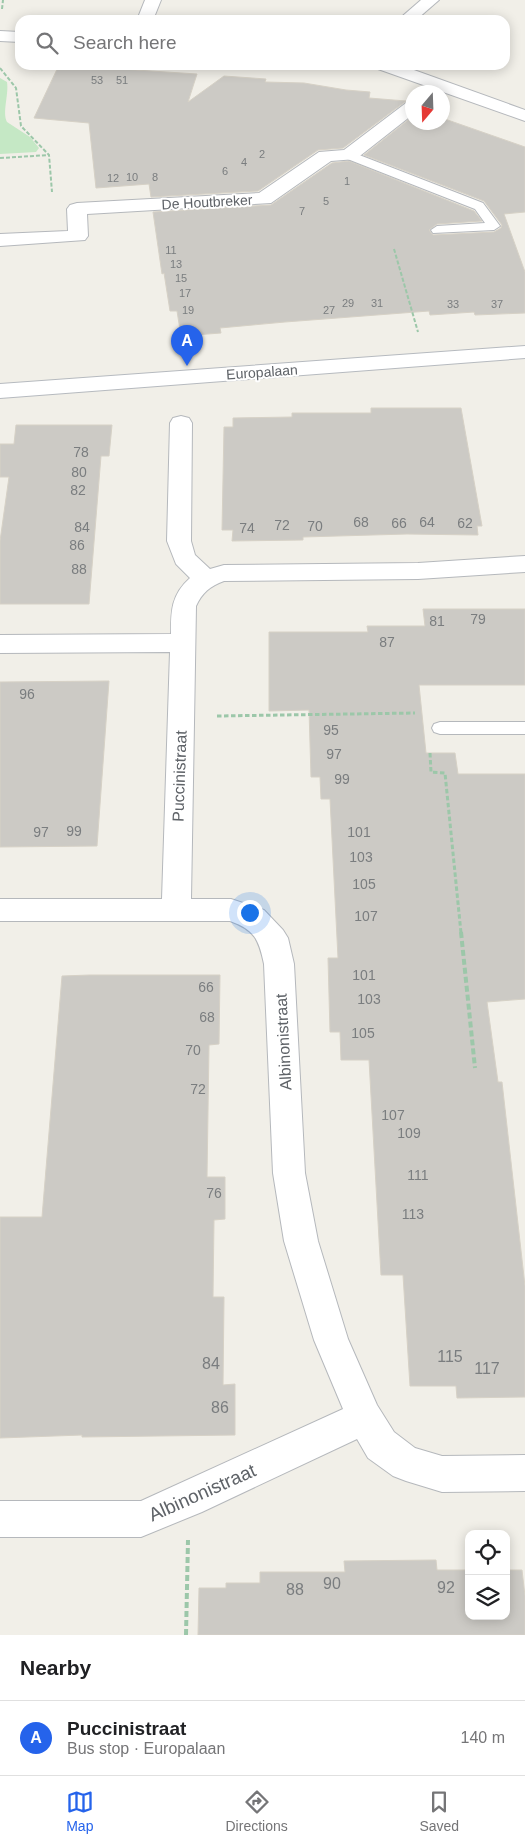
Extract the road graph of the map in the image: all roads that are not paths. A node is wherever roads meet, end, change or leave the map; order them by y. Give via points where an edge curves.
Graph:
1 (153, 0) edge
2 (431, 0) edge
3 (147, 15) edge
4 (412, 15) edge
5 (0, 36) edge
6 (15, 37) edge
7 (395, 70) edge
8 (429, 85) edge
9 (450, 92) edge
10 (405, 111) edge
11 (525, 116) edge
12 (349, 155) junction
13 (437, 230) dead end
14 (0, 240) edge
15 (525, 352) edge
16 (0, 391) edge
17 (181, 423) dead end
18 (525, 564) edge
19 (205, 578) junction
20 (183, 643) junction
21 (0, 644) edge
22 (440, 728) dead end
23 (525, 728) edge
24 (176, 909) junction
25 (0, 910) edge
26 (364, 1417) junction
27 (525, 1473) edge
28 (0, 1519) edge

1 - 3 street
2 - 4 street
5 - 6 street
7 - 8 street
9 - 11 street
10 - 12 street
12 - 13 lane via 479,206 494,226
12 - 14 street, De Houtbreker via 326,156 264,199 77,209 78,236
15 - 16 street, Europalaan
17 - 19 street via 179,541 184,558
18 - 19 street via 418,571 246,571
19 - 20 street, Puccinistraat via 189,592 184,606
20 - 21 street
20 - 24 street, Puccinistraat
22 - 23 lane
24 - 25 street, Albinonistraat
24 - 26 street, Albinonistraat via 231,910 254,918 273,938 279,964 289,1173 301,1241 331,1340
26 - 27 street, Albinonistraat via 381,1445 406,1463 442,1474
26 - 28 street, Albinonistraat via 189,1500 141,1519

